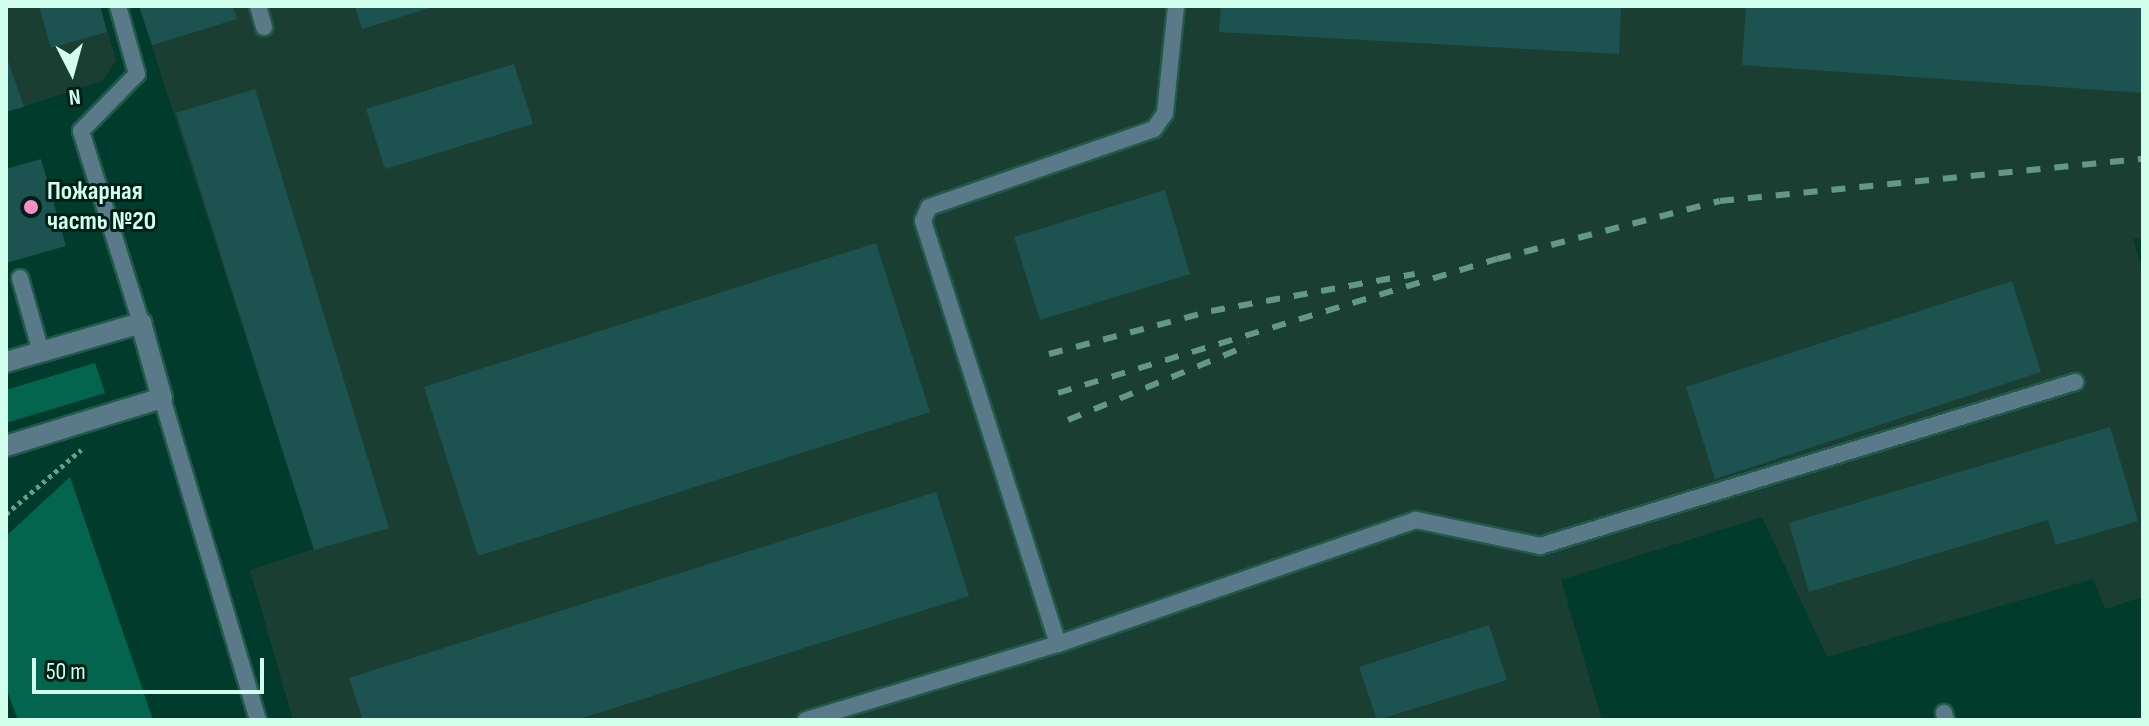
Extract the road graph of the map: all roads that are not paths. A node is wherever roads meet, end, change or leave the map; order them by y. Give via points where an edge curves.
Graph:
1 (118, 6) edge
2 (258, 6) edge
3 (1176, 6) edge
4 (264, 27) dead end
5 (20, 278) dead end
6 (141, 323) junction
7 (41, 352) junction
8 (6, 362) edge
9 (2075, 382) dead end
10 (162, 398) junction
11 (6, 446) edge
12 (1058, 644) junction
13 (258, 720) edge
14 (806, 720) edge

1 - 6 lane via 137,74 81,131
2 - 4 lane
3 - 12 lane via 1165,113 1154,129 929,207 923,221
5 - 7 lane
6 - 7 street
6 - 10 street
7 - 8 street
9 - 12 lane via 1540,546 1416,520
10 - 11 street
10 - 13 lane
12 - 14 lane

